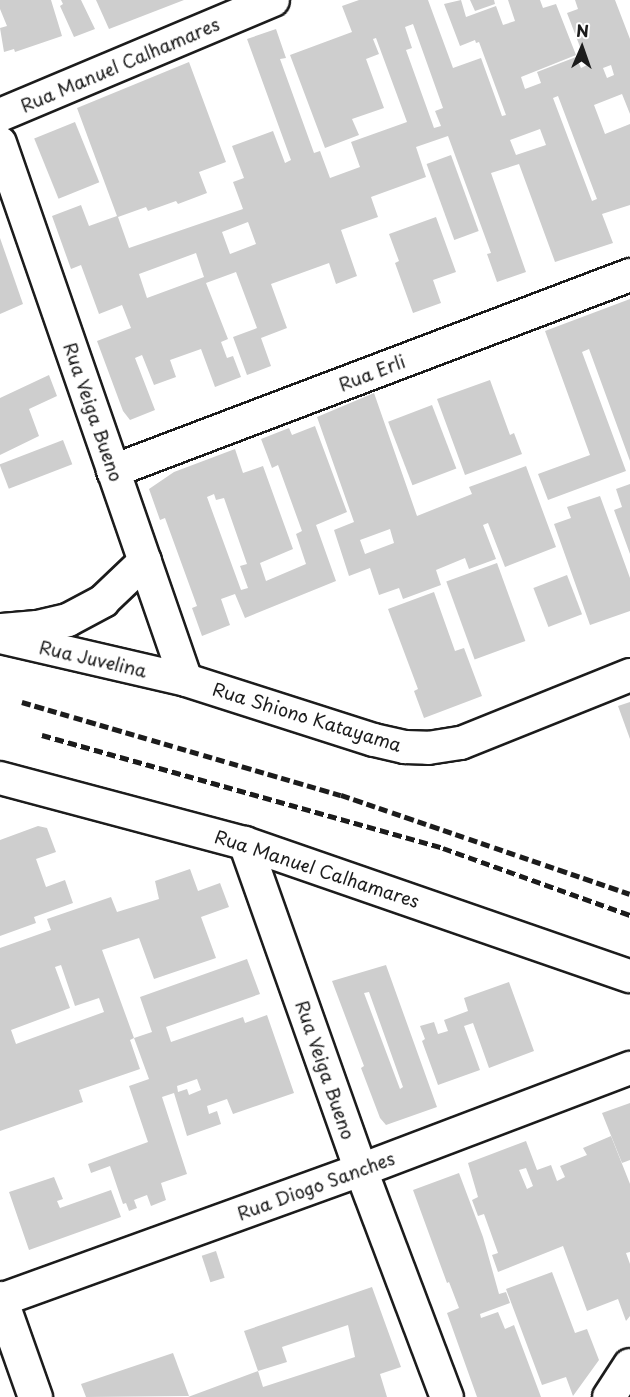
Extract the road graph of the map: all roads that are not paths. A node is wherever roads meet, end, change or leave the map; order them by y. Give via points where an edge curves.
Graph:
1 (273, 0) edge
2 (0, 115) edge
3 (0, 143) edge
4 (630, 274) edge
5 (113, 471) junction
6 (145, 561) junction
7 (0, 630) edge
8 (0, 637) edge
9 (630, 675) edge
10 (186, 680) junction
11 (0, 778) edge
12 (246, 843) junction
13 (630, 976) edge
14 (630, 1068) edge
15 (360, 1170) junction
16 (0, 1299) edge
17 (630, 1365) edge
18 (35, 1397) edge
19 (447, 1397) edge
20 (609, 1397) edge

1 - 2 street, Rua Manuel Calhamares
3 - 5 street, Rua Veiga Bueno
4 - 5 street, Rua Erli
5 - 6 street, Rua Veiga Bueno
6 - 7 street, Rua Juvelina via 103,601 68,620
6 - 10 street, Rua Veiga Bueno
8 - 10 street, Rua Juvelina
9 - 10 street, Rua Shiono Katayama via 461,743 428,748 374,740
11 - 12 street, Rua Manuel Calhamares
12 - 13 street, Rua Manuel Calhamares
12 - 15 street, Rua Veiga Bueno
14 - 15 street, Rua Diogo Sanches
15 - 16 street, Rua Diogo Sanches
15 - 19 street, Rua Veiga Bueno
16 - 18 main road
17 - 20 street

